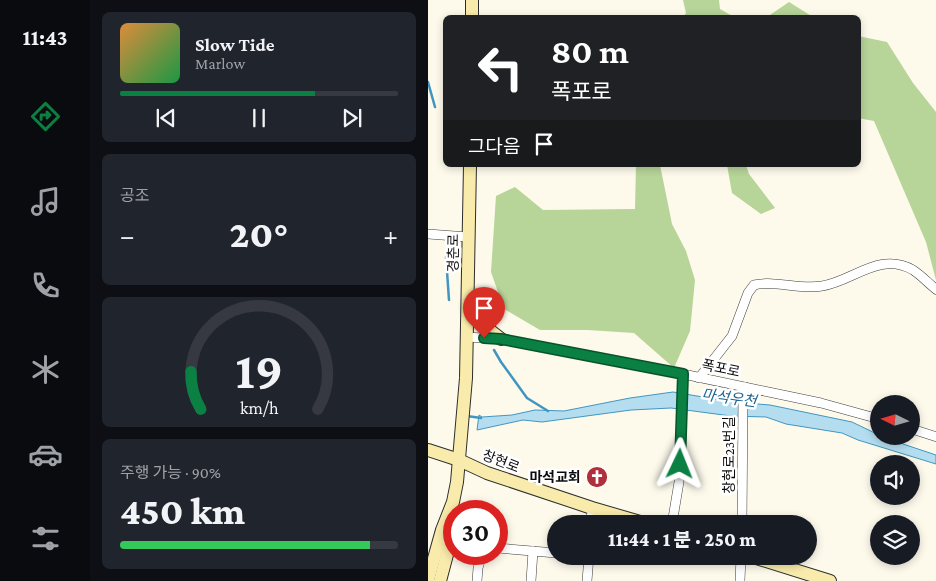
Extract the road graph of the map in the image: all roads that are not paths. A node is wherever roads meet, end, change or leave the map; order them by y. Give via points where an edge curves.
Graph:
1 (472, 0) edge
2 (472, 15) edge
3 (470, 167) edge
4 (428, 234) edge
5 (468, 237) junction
6 (936, 290) edge
7 (467, 292) junction
8 (466, 337) junction
9 (501, 339) junction
10 (683, 374) junction
11 (699, 378) junction
12 (745, 387) junction
13 (870, 417) edge
14 (920, 432) edge
15 (936, 437) edge
16 (428, 450) edge
17 (459, 460) junction
18 (454, 500) edge
19 (592, 508) junction
20 (592, 515) edge
21 (616, 515) edge
22 (674, 515) edge
23 (742, 515) edge
24 (443, 527) edge
25 (508, 549) edge
26 (533, 551) junction
27 (547, 552) edge
28 (444, 565) edge
29 (479, 565) edge
30 (588, 565) edge
31 (741, 565) edge
32 (779, 565) edge
33 (428, 580) edge
34 (440, 581) edge
35 (477, 581) edge
36 (531, 581) edge
37 (587, 581) edge
38 (740, 581) edge
39 (830, 581) edge

1 - 2 street
3 - 5 street, 경춘로
4 - 5 street
5 - 7 street, 경춘로
6 - 11 street via 913,270 894,264 873,266 823,286 754,285 732,336
7 - 8 street, 경춘로
7 - 9 street via 483,325
8 - 9 street, 폭포로
8 - 17 street, 경춘로
9 - 10 street, 폭포로
10 - 11 street, 폭포로
10 - 22 street via 679,482
11 - 12 street, 폭포로
12 - 13 street, 폭포로
12 - 23 street, 창현로23번길
14 - 15 street
16 - 17 street, 창현로
17 - 18 street
17 - 19 street, 창현로 via 487,473
19 - 20 street
19 - 21 street, 창현로
24 - 33 street
25 - 26 street
26 - 27 street
26 - 36 street
28 - 34 street
29 - 35 street
30 - 37 street
31 - 38 street
32 - 39 street

